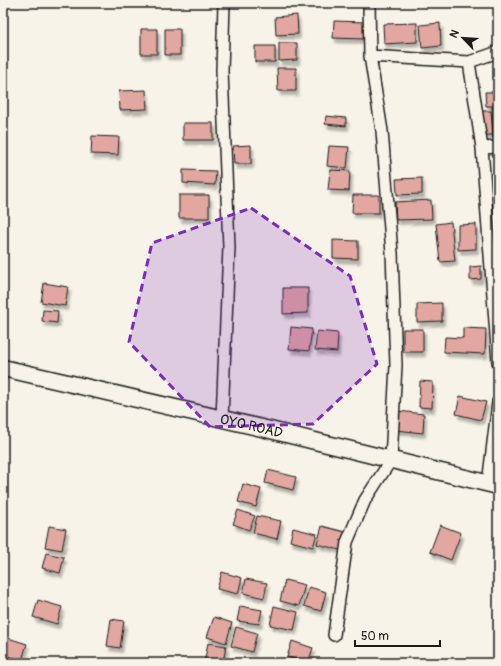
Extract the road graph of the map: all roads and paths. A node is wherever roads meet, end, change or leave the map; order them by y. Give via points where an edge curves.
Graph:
1 (224, 3) edge
2 (369, 3) edge
3 (498, 52) edge
4 (370, 56) junction
5 (469, 62) junction
6 (498, 147) edge
7 (482, 148) junction
8 (498, 362) edge
9 (3, 368) edge
10 (498, 402) edge
11 (222, 419) junction
12 (391, 460) junction
13 (493, 485) edge
14 (334, 635) dead end

1 - 11 street via 222,71 229,247
2 - 4 street
3 - 5 street
4 - 5 street
4 - 12 street via 382,131 392,252 396,365
5 - 7 street
6 - 7 street
7 - 8 street
9 - 11 street, OYO ROAD
10 - 13 street
11 - 12 street, OYO ROAD
12 - 13 street, OYO ROAD
12 - 14 street via 365,500 347,542

